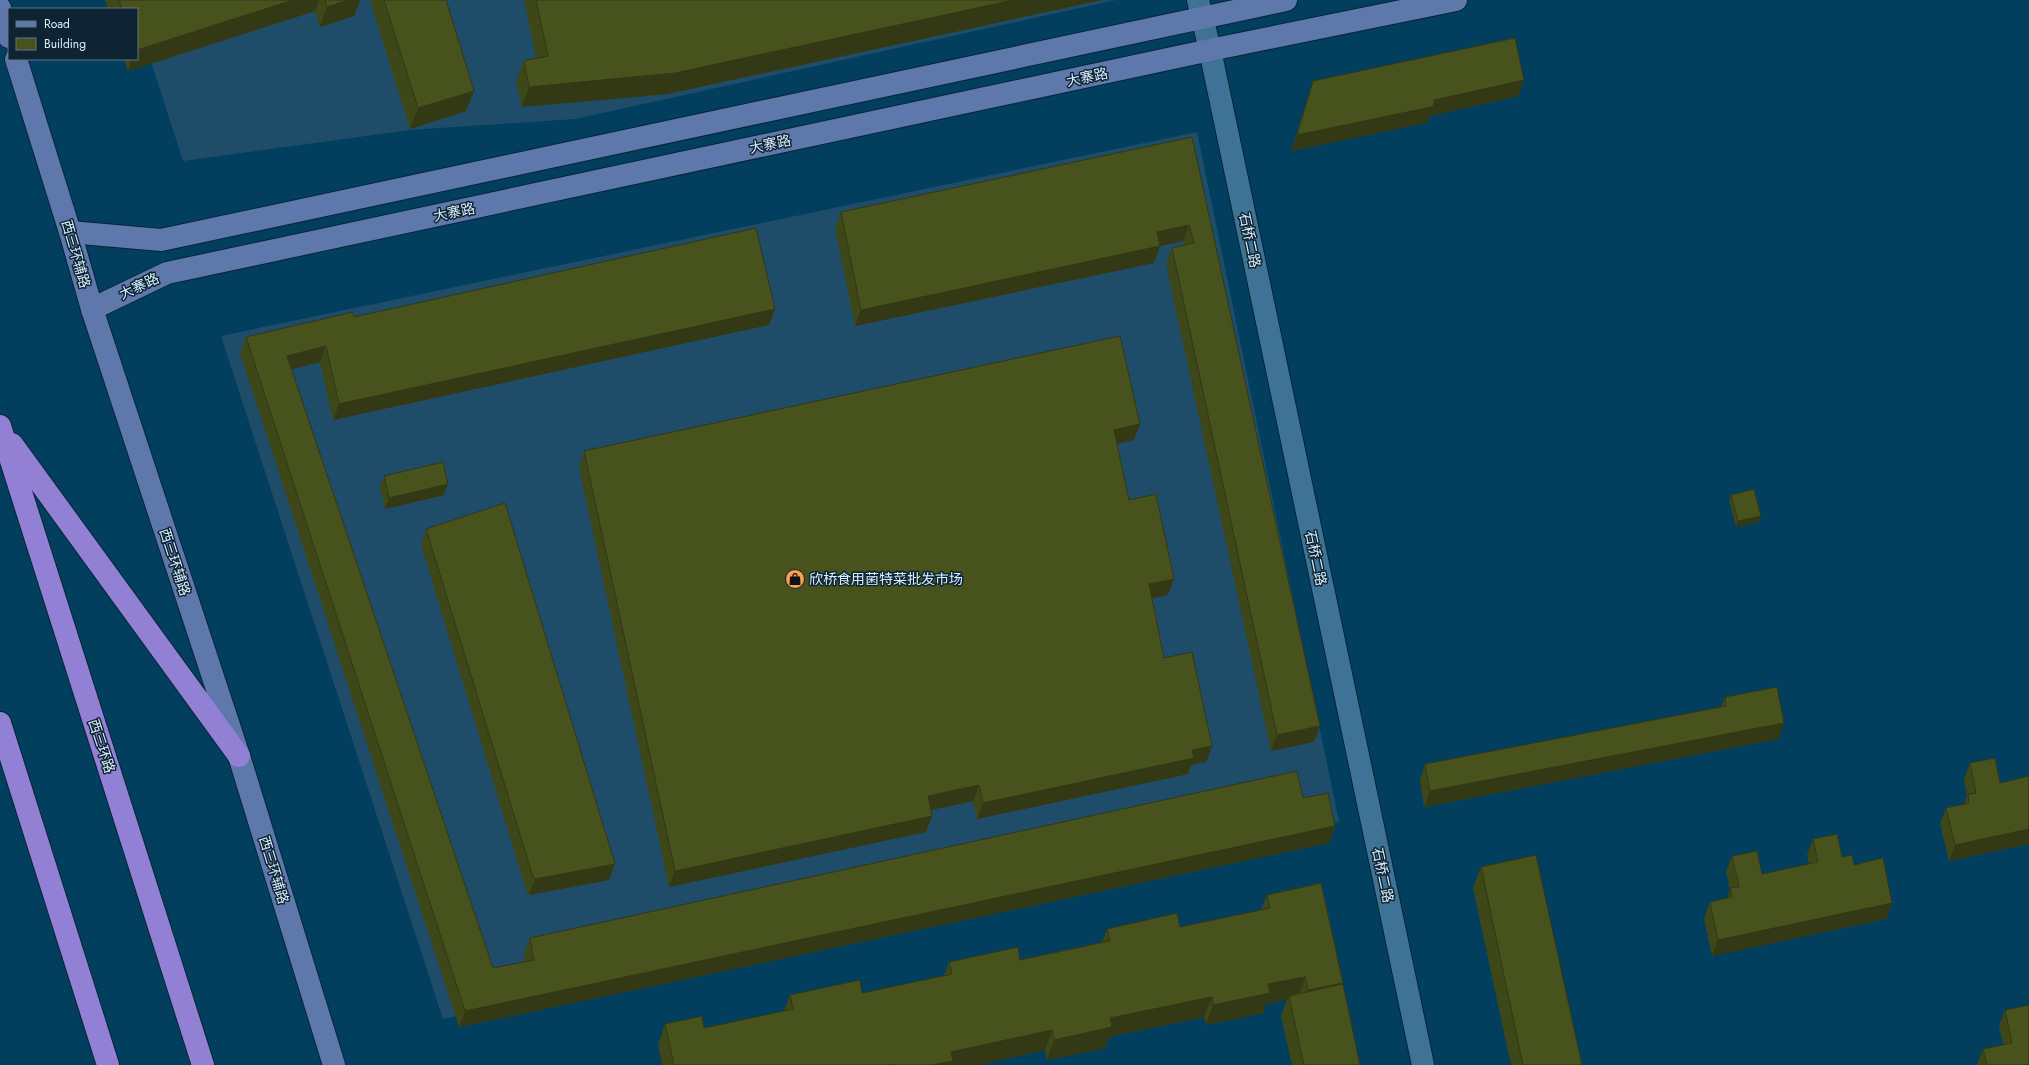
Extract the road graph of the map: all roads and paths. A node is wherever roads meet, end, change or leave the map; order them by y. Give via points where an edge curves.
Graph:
1 (1286, 0) edge
2 (1456, 0) edge
3 (0, 8) edge
4 (1200, 9) edge
5 (8, 34) edge
6 (1210, 50) junction
7 (16, 60) edge
8 (70, 232) junction
9 (92, 308) junction
10 (0, 427) edge
11 (0, 723) edge
12 (240, 756) junction
13 (108, 1065) edge
14 (203, 1065) edge
15 (334, 1065) edge
16 (1423, 1065) edge

1 - 4 main road
2 - 6 main road, 大寨路
3 - 5 main road
4 - 6 street, 石桥二路
4 - 8 main road via 161,240
6 - 9 main road, 大寨路 via 167,273
6 - 16 street, 石桥二路
7 - 8 main road, 西三环辅路
8 - 9 main road, 西三环辅路
9 - 12 main road, 西三环辅路
10 - 12 highway
10 - 14 highway, 西三环路
11 - 13 highway
12 - 15 main road, 西三环辅路

